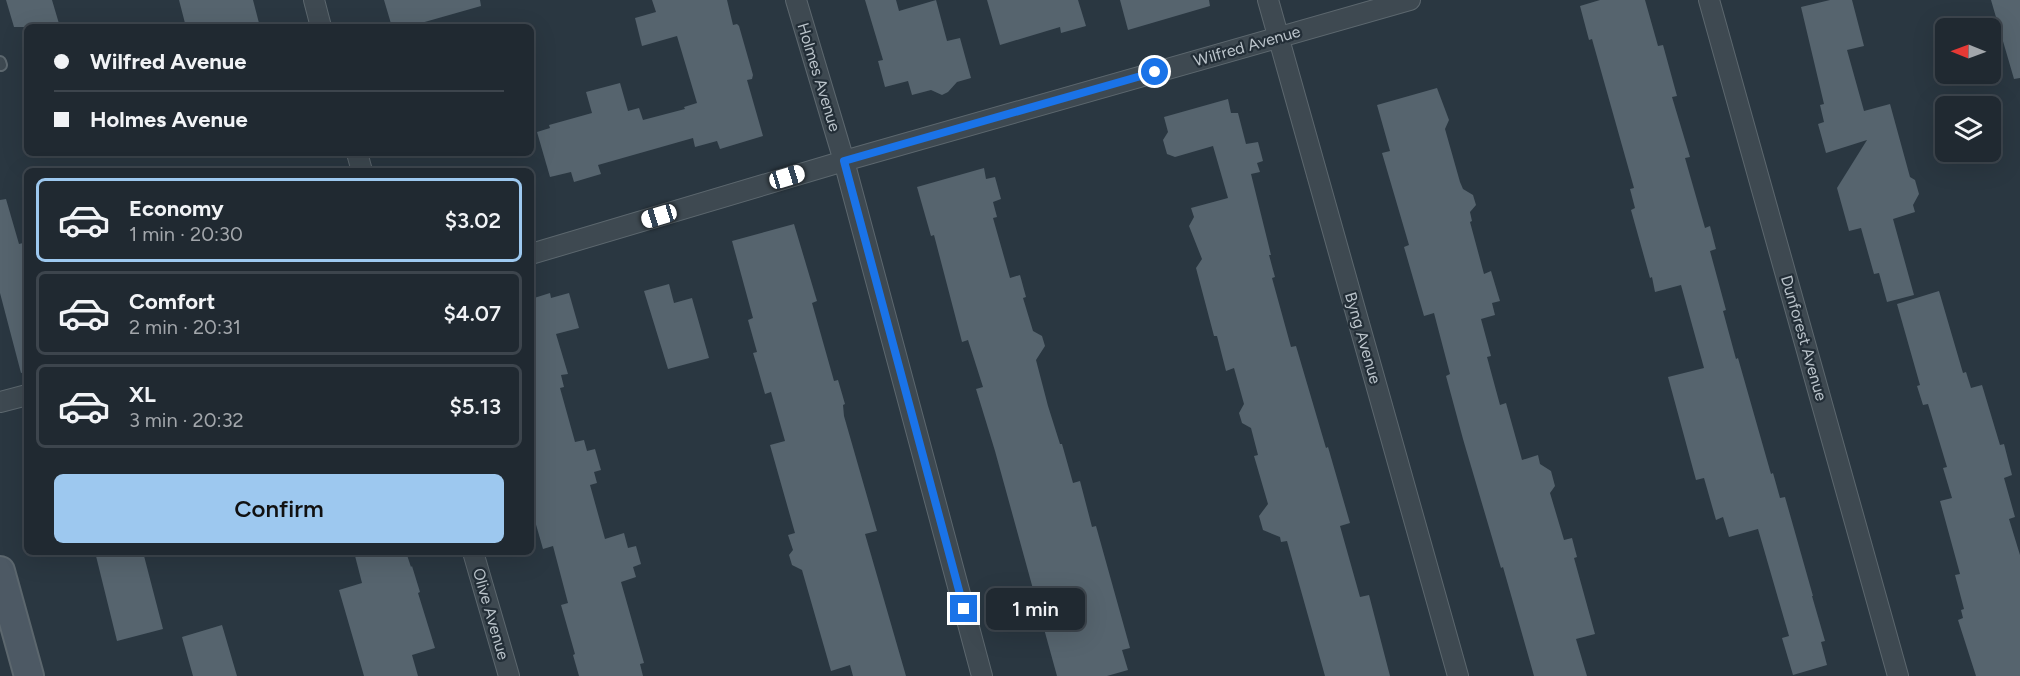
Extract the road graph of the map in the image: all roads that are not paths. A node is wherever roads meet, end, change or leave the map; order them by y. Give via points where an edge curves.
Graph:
1 (314, 0) edge
2 (796, 0) edge
3 (1268, 0) edge
4 (1410, 0) edge
5 (1709, 0) edge
6 (320, 24) edge
7 (1278, 37) junction
8 (844, 161) junction
9 (534, 253) edge
10 (24, 396) edge
11 (0, 402) edge
12 (474, 555) edge
13 (0, 571) edge
14 (29, 676) edge
15 (509, 676) edge
16 (982, 676) edge
17 (1458, 676) edge
18 (1898, 676) edge

1 - 6 street
2 - 8 street, Holmes Avenue
3 - 7 street, Byng Avenue
4 - 7 street, Wilfred Avenue
5 - 18 street, Dunforest Avenue
7 - 8 street, Wilfred Avenue
7 - 17 street, Byng Avenue
8 - 9 street, Wilfred Avenue
8 - 16 street, Holmes Avenue
10 - 11 street
12 - 15 street, Olive Avenue
13 - 14 main road

